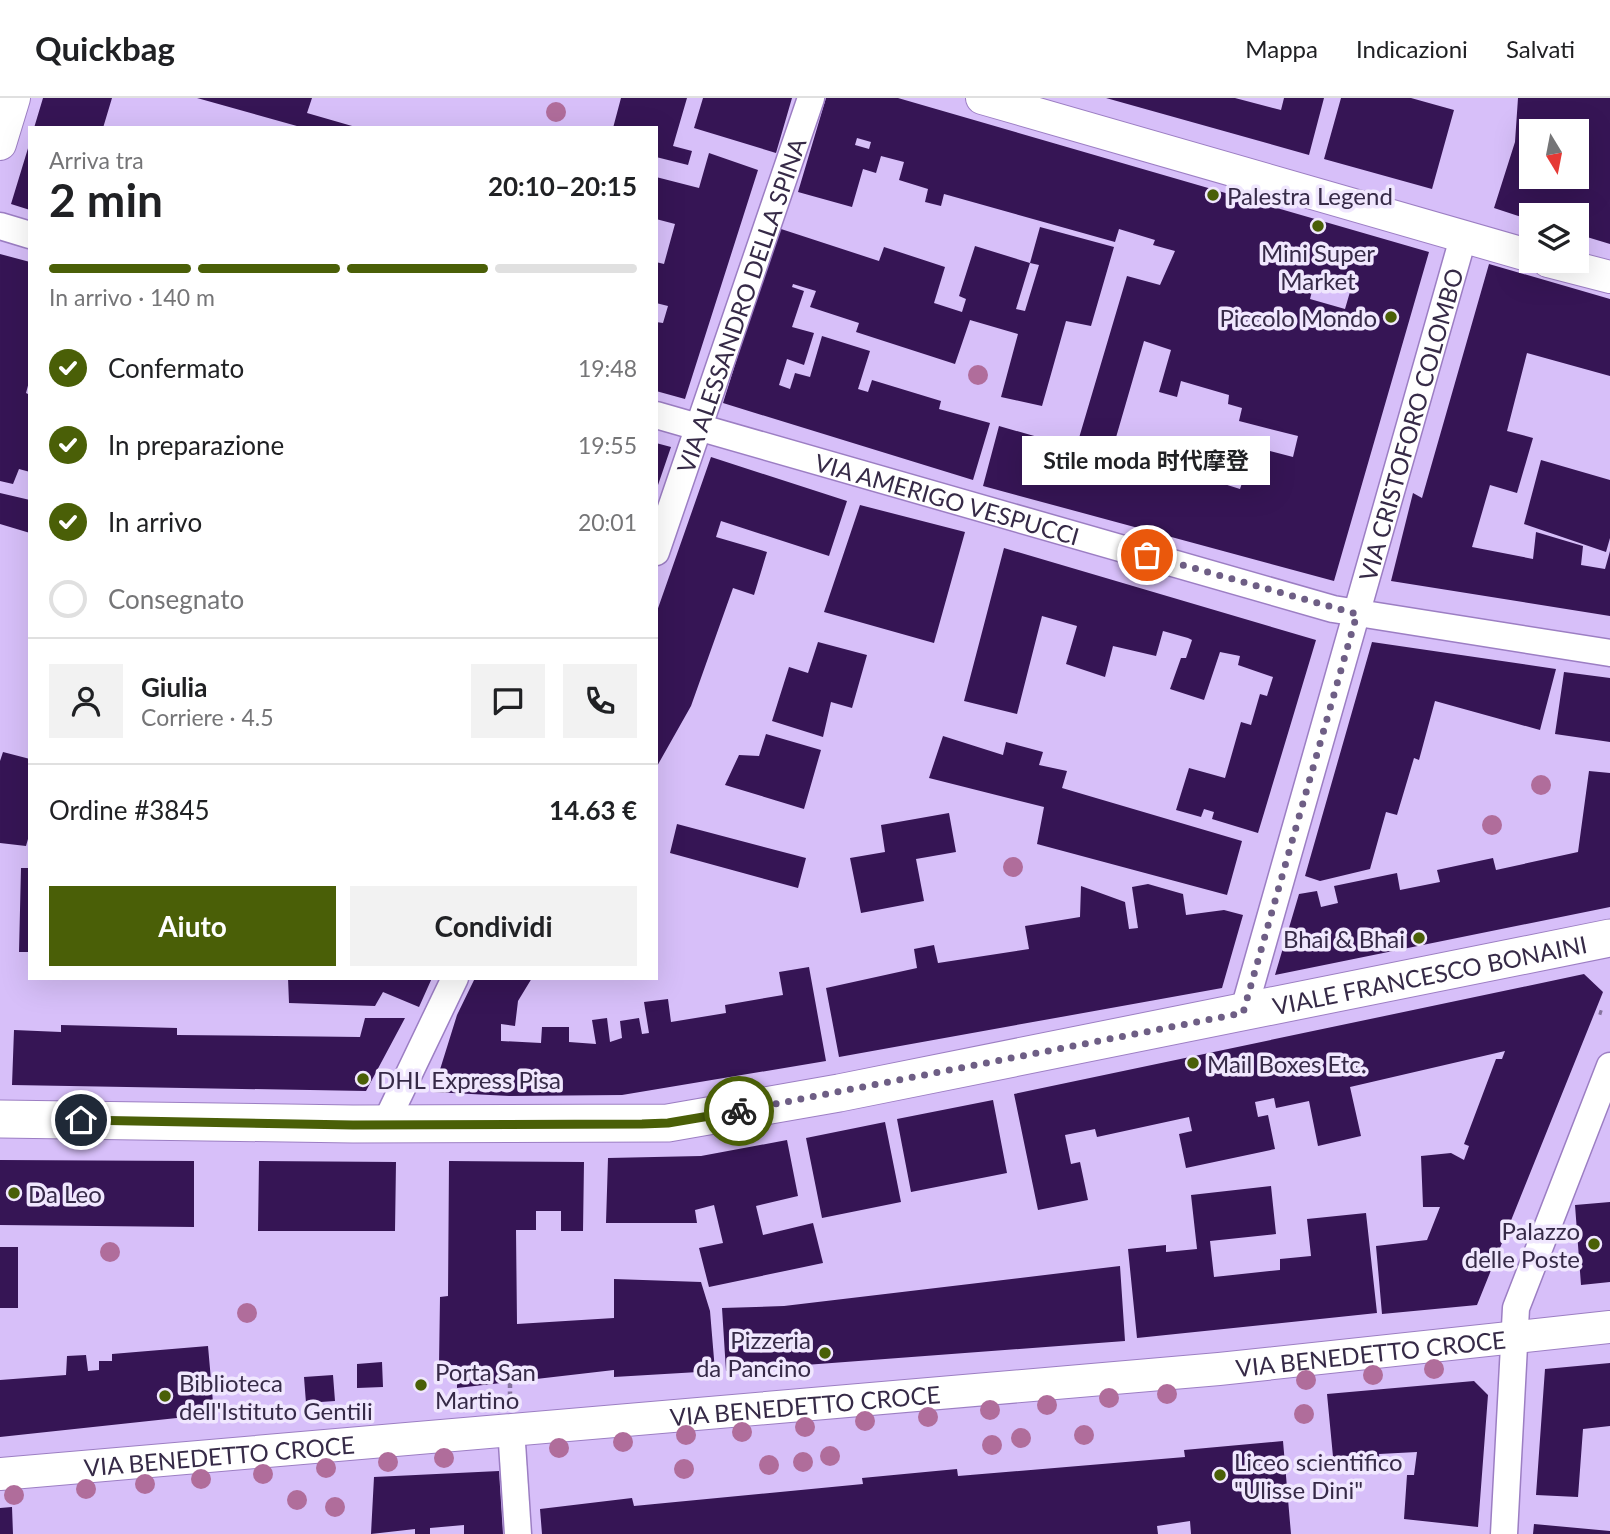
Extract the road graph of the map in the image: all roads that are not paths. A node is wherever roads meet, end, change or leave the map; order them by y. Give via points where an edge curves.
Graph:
1 (14, 98) edge
2 (811, 98) edge
3 (982, 98) edge
4 (0, 144) edge
5 (0, 226) edge
6 (28, 234) edge
7 (1463, 238) junction
8 (1519, 253) edge
9 (1589, 272) edge
10 (1610, 277) edge
11 (658, 416) edge
12 (700, 428) junction
13 (658, 546) edge
14 (1357, 614) junction
15 (1610, 653) edge
16 (1610, 938) edge
17 (454, 980) edge
18 (1243, 1013) junction
19 (1610, 1066) edge
20 (0, 1119) edge
21 (385, 1124) junction
22 (1610, 1328) edge
23 (1513, 1339) junction
24 (511, 1413) junction
25 (0, 1474) edge
26 (517, 1534) edge
27 (1504, 1534) edge

1 - 4 street
2 - 12 street, VIA ALESSANDRO DELLA SPINA
3 - 7 street
5 - 6 street
7 - 8 street
7 - 14 street, VIA CRISTOFORO COLOMBO
9 - 10 street
11 - 12 street, VIA AMERIGO VESPUCCI
12 - 13 street, VIA ALESSANDRO DELLA SPINA
12 - 14 street, VIA AMERIGO VESPUCCI
14 - 15 street, VIA AMERIGO VESPUCCI
14 - 18 street, VIA CRISTOFORO COLOMBO
16 - 18 main road, VIALE FRANCESCO BONAINI
17 - 21 street
18 - 21 main road, VIALE FRANCESCO BONAINI via 668,1123
19 - 23 street via 1516,1308
20 - 21 main road, VIALE FRANCESCO BONAINI
22 - 23 street, VIA BENEDETTO CROCE
23 - 24 street, VIA BENEDETTO CROCE via 1219,1369
23 - 27 street
24 - 25 street, VIA BENEDETTO CROCE
24 - 26 street

